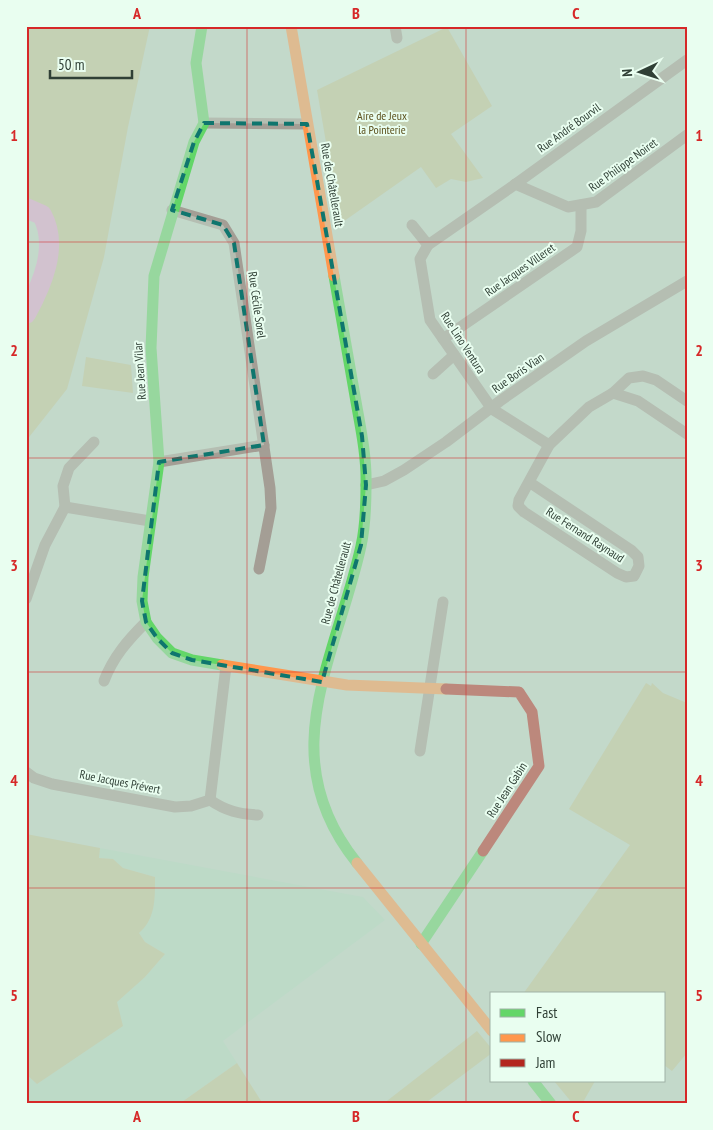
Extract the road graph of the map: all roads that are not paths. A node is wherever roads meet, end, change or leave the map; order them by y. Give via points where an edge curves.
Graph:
1 (202, 26) edge
2 (291, 26) edge
3 (687, 60) edge
4 (204, 124) junction
5 (307, 124) junction
6 (687, 135) edge
7 (515, 184) junction
8 (581, 205) junction
9 (172, 210) junction
10 (412, 225) dead end
11 (428, 245) junction
12 (687, 282) edge
13 (444, 339) junction
14 (454, 355) junction
15 (433, 374) dead end
16 (613, 393) junction
17 (687, 401) edge
18 (492, 409) junction
19 (687, 434) edge
20 (94, 442) dead end
21 (264, 445) junction
22 (549, 445) junction
23 (160, 462) junction
24 (528, 482) junction
25 (366, 485) junction
26 (66, 507) junction
27 (150, 521) junction
28 (260, 569) dead end
29 (26, 599) edge
30 (443, 602) dead end
31 (146, 622) junction
32 (226, 666) junction
33 (104, 681) dead end
34 (322, 682) junction
35 (428, 688) junction
36 (420, 750) dead end
37 (26, 772) edge
38 (210, 800) junction
39 (258, 814) dead end
40 (421, 944) junction
41 (490, 1029) edge
42 (534, 1082) edge
43 (551, 1104) edge

1 - 4 street via 196,63
2 - 5 street, Rue de Châtellerault
3 - 7 street, Rue André Bourvil
4 - 5 street
4 - 9 street, Rue Jean Vilar via 194,142
5 - 25 street, Rue de Châtellerault via 362,436
6 - 8 street, Rue Philippe Noiret via 596,202
7 - 8 street, Rue Philippe Noiret via 568,207
7 - 11 street
8 - 13 street, Rue Jacques Villeret via 577,247
9 - 21 street, Rue Cécile Sorel via 223,225 234,243
9 - 23 street, Rue Jean Vilar via 154,276 152,310 151,348
10 - 11 street
11 - 13 street, Rue Lino Ventura via 420,259 430,320
12 - 18 street, Rue Boris Vian via 586,341
13 - 14 street, Rue Lino Ventura
14 - 15 street
14 - 18 street, Rue Lino Ventura
16 - 17 street, Rue Fernand Raynaud via 629,378 643,376 656,380
16 - 19 street via 638,401
16 - 22 street, Rue Fernand Raynaud via 589,407
18 - 22 street
18 - 25 street, Rue Boris Vian via 404,470 384,481
20 - 26 street via 69,468 63,486
21 - 23 street
21 - 28 street, Rue Cécile Sorel via 271,508
22 - 24 street, Rue Fernand Raynaud
23 - 27 street, Rue Jean Vilar
24 - 24 street, Rue Fernand Raynaud via 518,506 524,512 617,573 634,576 639,566 638,558 631,550
25 - 34 street, Rue de Châtellerault via 361,545
26 - 27 street
26 - 29 street via 45,545
27 - 31 street, Rue Jean Vilar via 142,601
30 - 35 street
31 - 32 street, Rue Jean Vilar via 172,653
31 - 33 street via 129,639 110,666
32 - 34 street, Rue Jean Vilar
32 - 38 street
34 - 35 street, Rue Jean Gabin
34 - 40 street, Rue de Châtellerault via 314,720 313,745 319,793 328,817 354,859
35 - 36 street
35 - 40 street, Rue Jean Gabin via 519,692 532,712 539,766
37 - 38 street, Rue Jacques Prévert via 52,784 175,807
38 - 39 street via 230,812
40 - 41 street, Rue de Châtellerault
42 - 43 street

